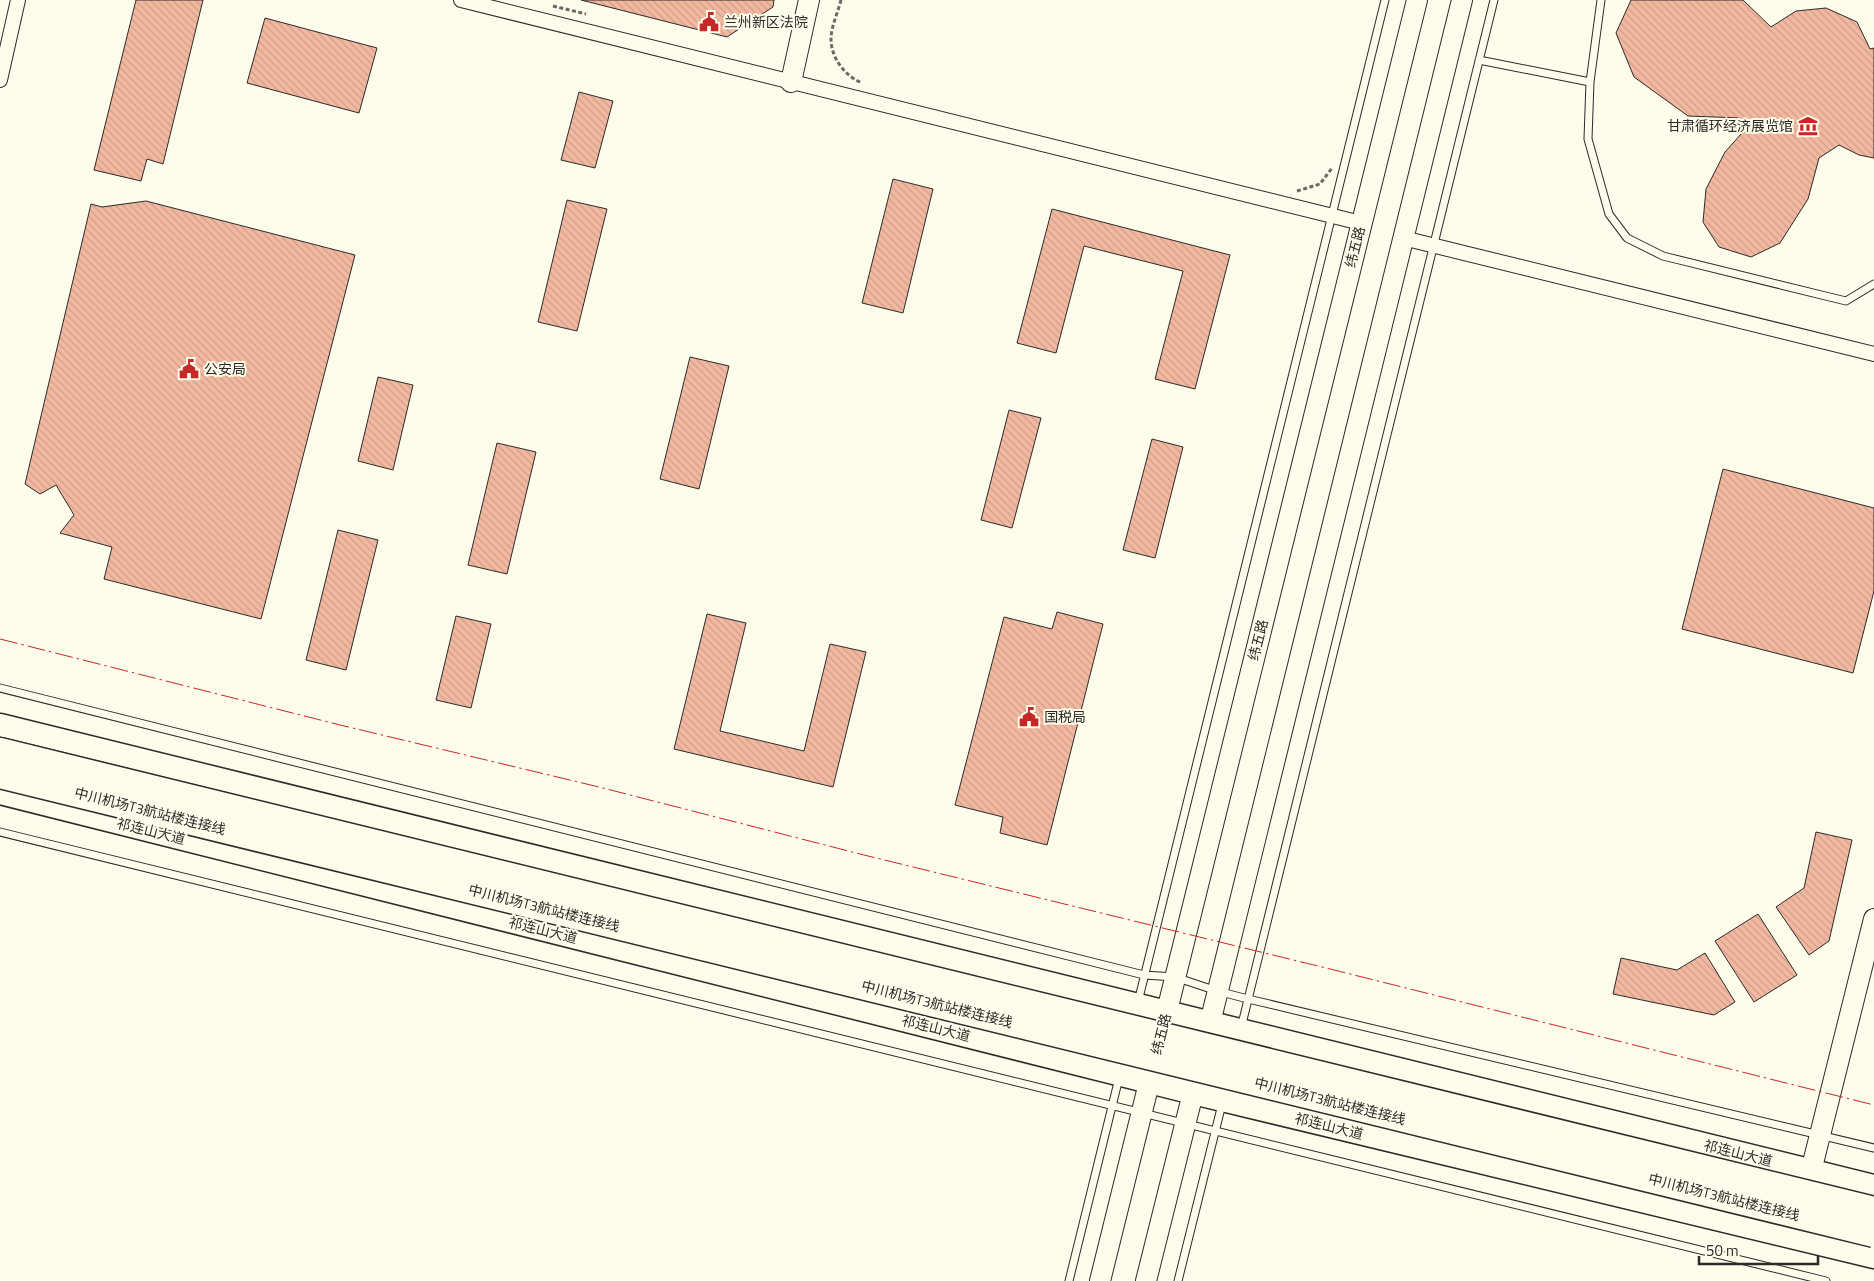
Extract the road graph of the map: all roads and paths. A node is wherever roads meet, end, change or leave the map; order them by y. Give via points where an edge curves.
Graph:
1 (18, 0) edge
2 (461, 0) edge
3 (809, 0) edge
4 (841, 0) edge
5 (1385, 0) edge
6 (1417, 0) edge
7 (1462, 0) edge
8 (1494, 0) edge
9 (1601, 0) edge
10 (553, 6) dead end
11 (586, 14) dead end
12 (1479, 60) junction
13 (0, 80) edge
14 (790, 82) junction
15 (1590, 82) junction
16 (869, 84) dead end
17 (1335, 165) dead end
18 (1290, 190) dead end
19 (1331, 215) junction
20 (1361, 223) junction
21 (1403, 238) junction
22 (1433, 246) junction
23 (1874, 284) edge
24 (1874, 354) edge
25 (0, 688) edge
26 (0, 725) edge
27 (0, 751) edge
28 (0, 775) edge
29 (0, 793) edge
30 (0, 832) edge
31 (1874, 919) edge
32 (1144, 975) junction
33 (1175, 977) junction
34 (1217, 992) junction
35 (1248, 999) junction
36 (1166, 1012) junction
37 (1135, 1014) junction
38 (1210, 1023) junction
39 (1238, 1039) junction
40 (1122, 1066) junction
41 (1149, 1082) junction
42 (1193, 1093) junction
43 (1223, 1100) junction
44 (1112, 1106) junction
45 (1142, 1113) junction
46 (1185, 1124) junction
47 (1215, 1131) junction
48 (1820, 1135) junction
49 (1874, 1148) edge
50 (1811, 1171) junction
51 (1874, 1186) edge
52 (1874, 1210) edge
53 (1874, 1234) edge
54 (1874, 1257) edge
55 (1069, 1281) edge
56 (1100, 1281) edge
57 (1146, 1281) edge
58 (1178, 1281) edge
59 (1826, 1281) edge

1 - 13 street
2 - 14 street
3 - 14 street
4 - 16 path via 831,39 835,58 844,71 859,82
5 - 19 lane
6 - 20 street, 纬五路
7 - 21 street
8 - 12 lane
9 - 15 lane
10 - 11 path
12 - 15 lane
12 - 22 lane
14 - 19 street
15 - 23 lane via 1588,140 1609,214 1628,238 1663,256 1846,301
17 - 18 path via 1320,184 1299,192
19 - 20 street
19 - 32 lane
20 - 33 street, 纬五路
21 - 22 street
21 - 34 street
22 - 24 street
22 - 35 lane
25 - 32 lane
26 - 37 main road, 祁连山大道
27 - 52 highway, 中川机场T3航站楼连接线, bridge
28 - 53 highway, 中川机场T3航站楼连接线, bridge
29 - 40 main road, 祁连山大道
30 - 44 lane
31 - 48 street
32 - 33 lane
32 - 37 lane
33 - 34 lane
33 - 36 street, 纬五路
34 - 35 lane
34 - 38 street
35 - 39 lane
35 - 48 lane
36 - 37 main road, 祁连山大道
36 - 38 main road, 祁连山大道
36 - 41 street, 纬五路
37 - 40 lane
38 - 39 main road, 祁连山大道
38 - 42 street
39 - 43 lane
39 - 50 main road, 祁连山大道
40 - 41 main road, 祁连山大道
40 - 44 lane
41 - 42 main road, 祁连山大道
41 - 45 street, 纬五路
42 - 43 main road, 祁连山大道
42 - 46 street
43 - 47 lane
43 - 54 main road, 祁连山大道
44 - 45 lane
44 - 55 lane
45 - 46 lane
45 - 56 street, 纬五路
46 - 47 lane
46 - 57 street
47 - 58 lane
47 - 59 lane
48 - 49 lane
48 - 50 street
50 - 51 main road, 祁连山大道

